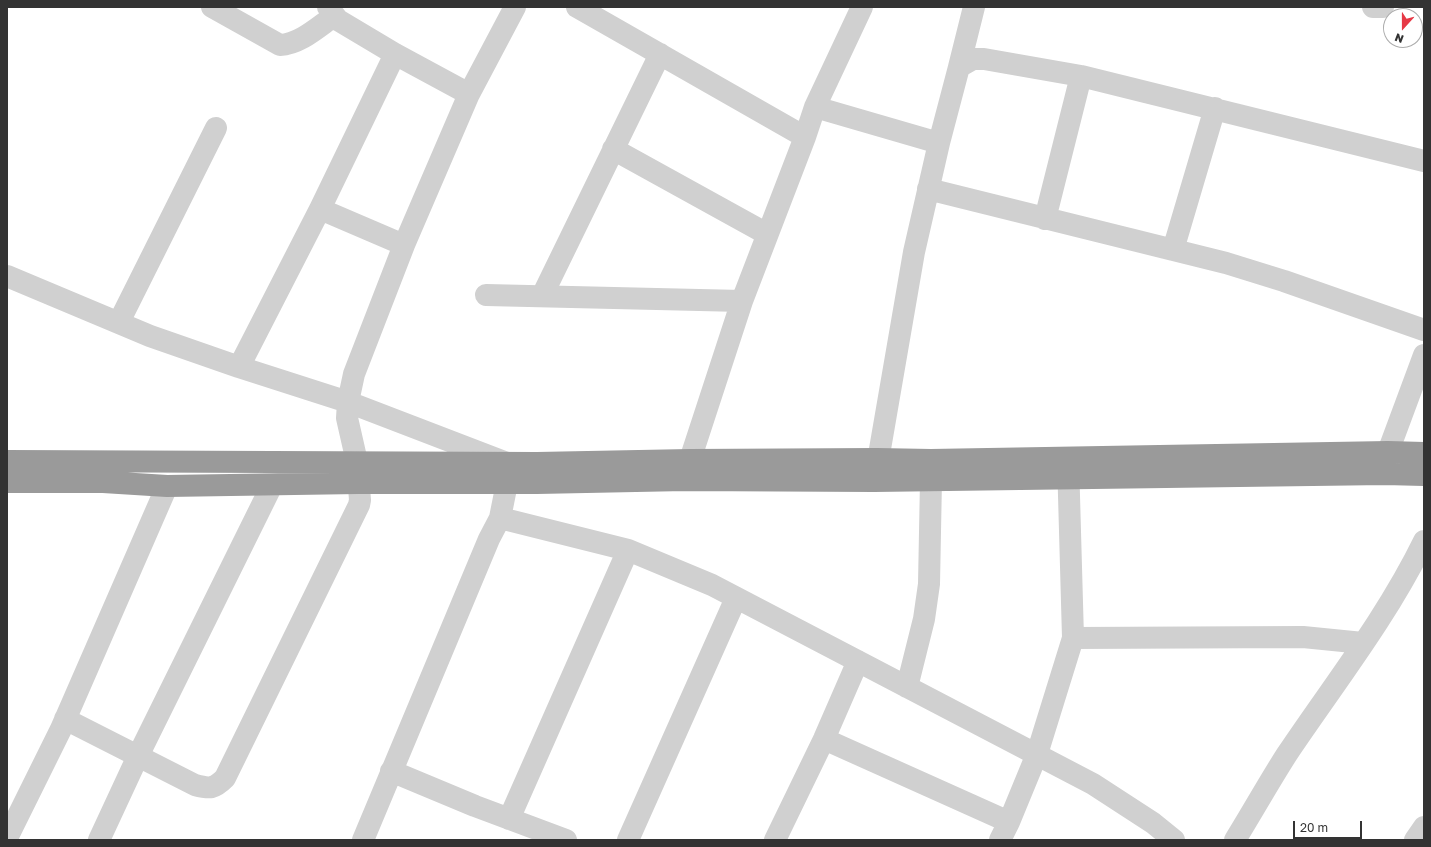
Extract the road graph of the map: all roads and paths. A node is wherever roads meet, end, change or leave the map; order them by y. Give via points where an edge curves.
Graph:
1 (212, 7) edge
2 (515, 7) edge
3 (577, 7) edge
4 (862, 7) edge
5 (974, 7) edge
6 (1373, 7) edge
7 (1383, 7) edge
8 (331, 11) edge
9 (395, 54) junction
10 (660, 54) junction
11 (959, 67) junction
12 (1081, 76) junction
13 (469, 94) junction
14 (815, 107) junction
15 (1215, 108) junction
16 (216, 128) dead end
17 (804, 137) junction
18 (939, 143) junction
19 (613, 149) junction
20 (1424, 161) edge
21 (928, 189) junction
22 (320, 209) junction
23 (1045, 219) junction
24 (768, 234) junction
25 (404, 245) junction
26 (1173, 250) junction
27 (7, 276) edge
28 (486, 295) dead end
29 (542, 296) junction
30 (742, 301) junction
31 (119, 322) junction
32 (1424, 330) edge
33 (1424, 355) edge
34 (239, 367) junction
35 (348, 402) junction
36 (1388, 452) junction
37 (1424, 453) edge
38 (1068, 457) junction
39 (877, 459) junction
40 (7, 461) edge
41 (688, 470) junction
42 (357, 473) junction
43 (507, 473) junction
44 (1385, 474) junction
45 (1424, 475) edge
46 (1069, 479) junction
47 (931, 480) junction
48 (874, 481) junction
49 (7, 482) edge
50 (272, 485) junction
51 (167, 486) junction
52 (500, 518) junction
53 (1424, 541) edge
54 (628, 550) junction
55 (736, 598) junction
56 (1073, 638) junction
57 (1363, 643) junction
58 (858, 661) junction
59 (907, 687) junction
60 (65, 719) junction
61 (824, 739) junction
62 (1037, 754) junction
63 (138, 756) junction
64 (391, 771) junction
65 (509, 819) junction
66 (1424, 827) edge
67 (1005, 831) edge
68 (7, 838) edge
69 (99, 840) edge
70 (363, 840) edge
71 (566, 840) edge
72 (628, 840) edge
73 (775, 840) edge
74 (1174, 840) edge
75 (1235, 840) edge
76 (1415, 840) edge

1 - 8 street via 280,45 298,40
2 - 13 street
3 - 10 street
4 - 14 street
5 - 11 street
6 - 7 street
8 - 9 street via 338,20
9 - 13 street
9 - 22 street
10 - 17 street
10 - 19 street
11 - 12 street via 973,59 984,59
11 - 18 street
12 - 15 street
12 - 23 street
13 - 25 street
14 - 17 street
14 - 18 street
15 - 20 street
15 - 26 street
16 - 31 street
17 - 24 street
18 - 21 street
19 - 24 street
19 - 29 street
21 - 23 street
21 - 39 street via 914,252
22 - 25 street
22 - 34 street
23 - 26 street
24 - 30 street
25 - 35 street via 354,374
26 - 32 street via 1284,281
27 - 31 street
28 - 29 street
29 - 30 street
30 - 41 street
31 - 34 street via 150,336
33 - 36 street
34 - 35 street
35 - 42 street via 347,418
35 - 43 street
36 - 37 highway
36 - 38 highway
36 - 44 street
38 - 39 highway
38 - 46 street
39 - 41 highway
39 - 48 street
40 - 42 highway
41 - 43 highway
41 - 48 highway
42 - 43 highway
42 - 50 highway
42 - 63 street via 360,500 356,515 225,778 209,788 195,785
43 - 52 street
44 - 45 highway
44 - 46 highway
46 - 47 highway
46 - 56 street
47 - 48 highway
47 - 59 street via 929,590
49 - 51 highway via 103,482
50 - 51 highway
50 - 63 street
51 - 60 street
52 - 54 street
52 - 64 street
53 - 57 street via 1390,603
54 - 55 street via 712,585
54 - 65 street
55 - 58 street
55 - 72 street
56 - 57 street via 1302,637
56 - 62 street
57 - 75 street via 1286,755
58 - 59 street
58 - 61 street
59 - 62 street
60 - 63 street
60 - 68 street
61 - 67 street
61 - 73 street
62 - 67 street
62 - 74 street via 1093,784
63 - 69 street
64 - 65 street
64 - 70 street
65 - 71 street
66 - 76 street

